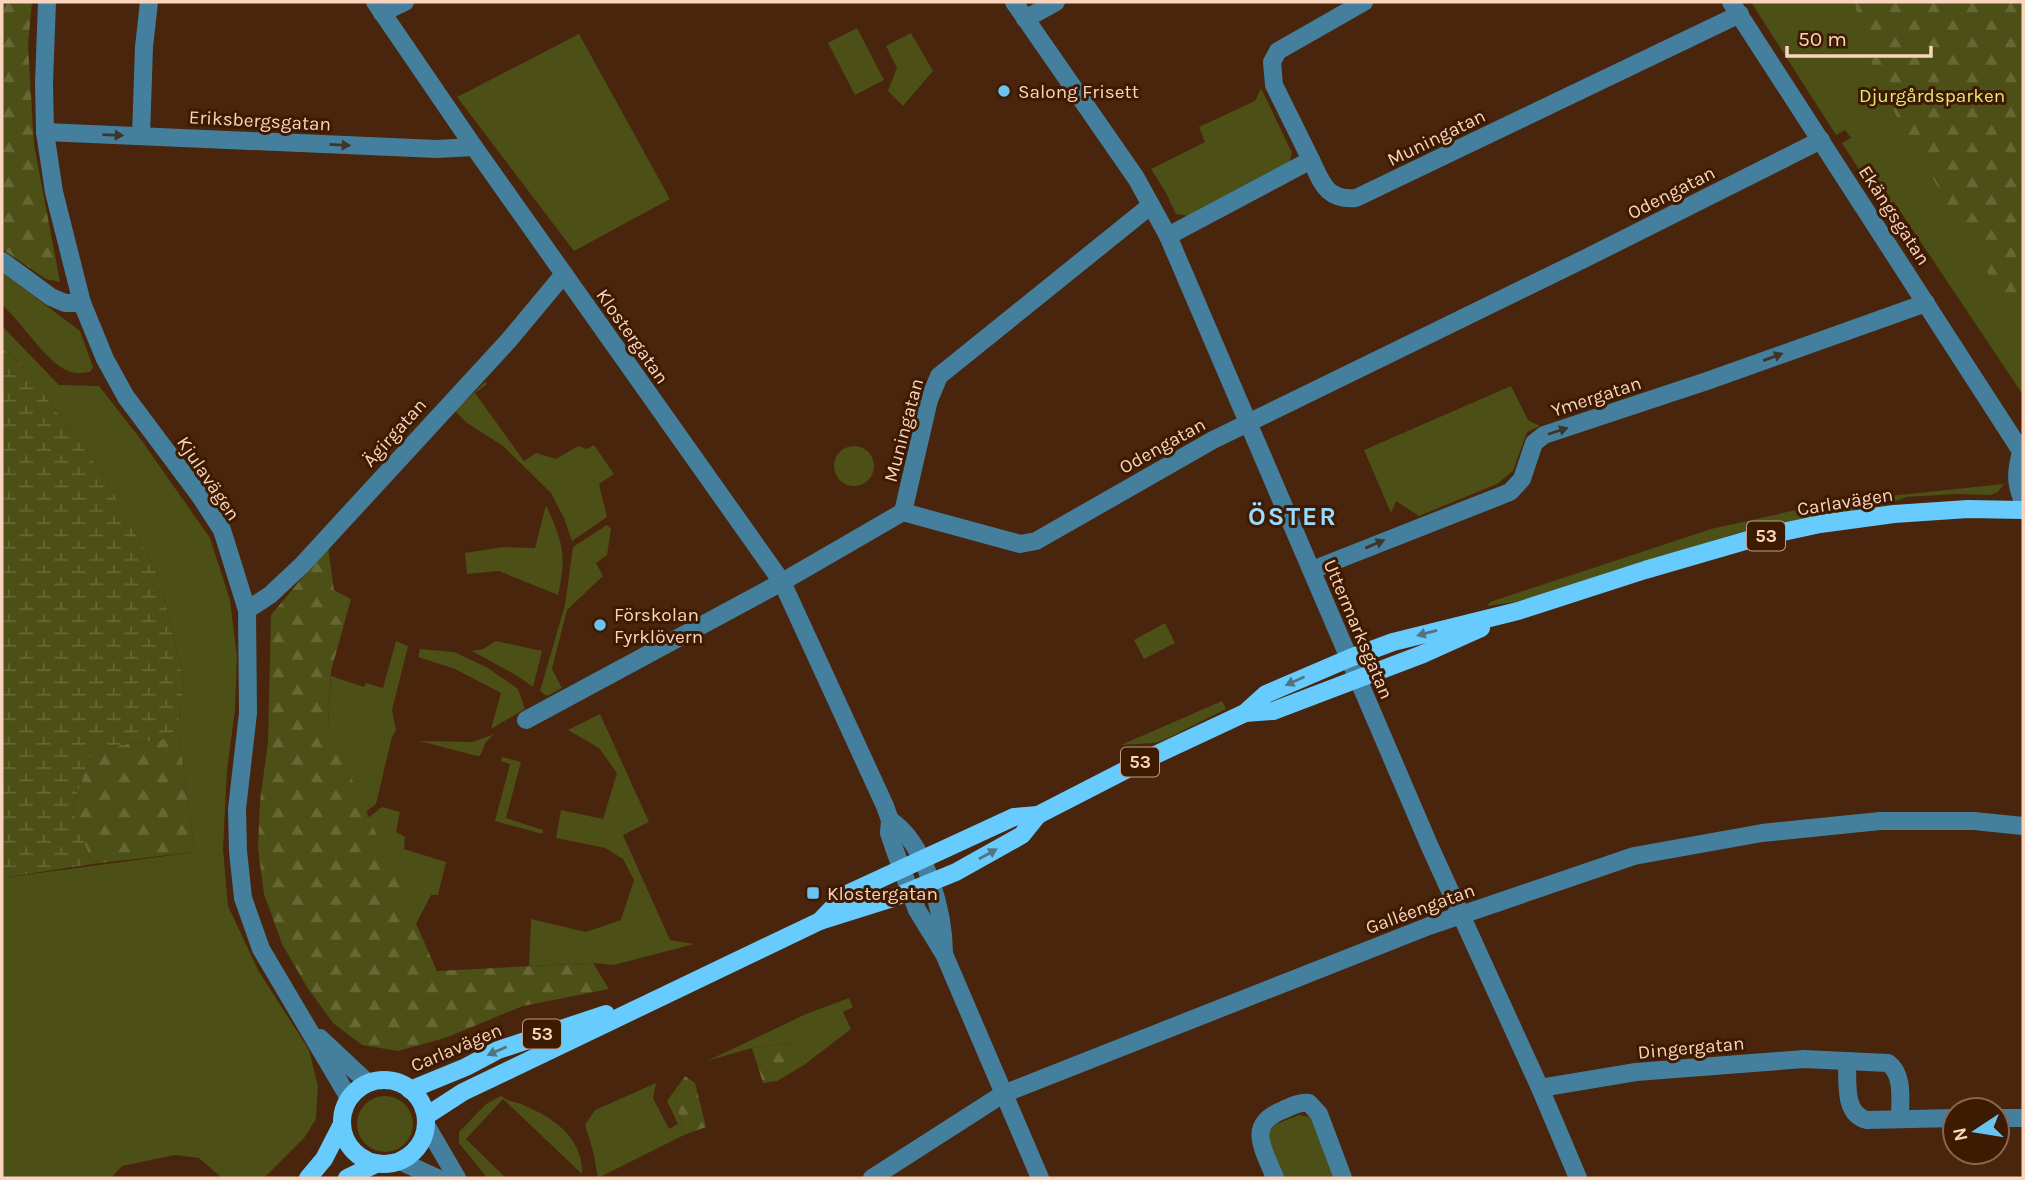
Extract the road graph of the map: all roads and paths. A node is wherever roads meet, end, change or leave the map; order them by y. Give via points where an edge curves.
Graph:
1 (47, 2) edge
2 (149, 2) edge
3 (405, 2) edge
4 (1014, 2) edge
5 (1056, 2) edge
6 (1364, 2) edge
7 (379, 7) edge
8 (1736, 8) edge
9 (1025, 19) junction
10 (45, 132) junction
11 (141, 135) junction
12 (1821, 140) junction
13 (474, 147) junction
14 (1311, 160) junction
15 (1150, 206) junction
16 (1168, 236) junction
17 (2, 261) edge
18 (564, 274) junction
19 (82, 303) junction
20 (1926, 303) junction
21 (1247, 423) junction
22 (2022, 453) edge
23 (2023, 501) edge
24 (2023, 510) edge
25 (903, 512) junction
26 (1312, 570) junction
27 (782, 582) junction
28 (247, 610) junction
29 (1518, 611) junction
30 (1350, 658) junction
31 (1358, 678) junction
32 (1245, 713) junction
33 (526, 720) dead end
34 (1038, 815) junction
35 (890, 820) junction
36 (2023, 826) edge
37 (922, 860) junction
38 (903, 868) junction
39 (930, 884) junction
40 (911, 892) junction
41 (1460, 915) junction
42 (820, 921) junction
43 (944, 954) junction
44 (678, 991) junction
45 (306, 1025) junction
46 (1847, 1061) junction
47 (368, 1083) junction
48 (1540, 1088) junction
49 (410, 1090) junction
50 (1003, 1094) junction
51 (349, 1098) junction
52 (1941, 1118) edge
53 (1900, 1119) junction
54 (426, 1121) junction
55 (342, 1124) junction
56 (400, 1161) junction
57 (376, 1164) junction
58 (308, 1178) edge
59 (347, 1178) edge
60 (437, 1178) edge
61 (457, 1178) edge
62 (872, 1178) edge
63 (1040, 1178) edge
64 (1275, 1178) edge
65 (1343, 1178) edge
66 (1578, 1178) edge

1 - 10 street, Kjulavägen
2 - 11 street
3 - 7 street
4 - 9 street, Uttermarksgatan
5 - 9 street
6 - 14 street, Muningatan via 1278,51 1272,62 1274,85
7 - 13 street, Klostergatan
8 - 12 street, Ekängsgatan
8 - 14 street, Muningatan via 1356,198 1341,199 1326,189
9 - 15 street, Uttermarksgatan via 1136,178
10 -> 11 street, Eriksbergsgatan
10 - 19 street, Kjulavägen via 54,192
11 -> 13 street, Eriksbergsgatan
12 - 20 street, Ekängsgatan
12 - 21 street, Odengatan
13 - 18 street, Klostergatan
14 - 16 street
15 - 16 street, Uttermarksgatan
15 - 25 street, Muningatan via 939,376 929,400
16 - 21 street, Uttermarksgatan
17 - 19 street via 51,297
18 - 27 street, Klostergatan
18 - 28 street, Ägirgatan via 302,565
19 - 28 street, Kjulavägen via 126,397 222,530
20 - 22 street, Ekängsgatan
26 -> 20 street, Ymergatan via 1510,492 1522,478 1534,443 1544,435
21 - 25 street, Odengatan via 1036,541 1020,544
21 - 26 street, Uttermarksgatan
22 - 23 street, Ekängsgatan via 2016,472
24 - 29 main road, Carlavägen / 53 via 1894,514 1820,524 1755,538
25 - 27 street
26 - 30 street, Uttermarksgatan
27 - 33 street
27 - 35 street, Klostergatan
28 - 45 street, Kjulavägen via 248,713 237,809 243,898 261,949
29 -> 30 main road, Carlavägen / 53 via 1394,642
29 - 31 main road, Carlavägen / 53
30 - 31 street, Uttermarksgatan
30 -> 32 main road, Carlavägen / 53 via 1266,694
31 - 32 main road, Carlavägen / 53 via 1273,711
31 - 41 street, Uttermarksgatan
32 - 34 main road, Carlavägen / 53
34 - 37 main road, Carlavägen / 53 via 1014,817
39 -> 34 main road, Carlavägen / 53 via 1022,835
35 - 37 street, Klostergatan via 913,840
35 - 38 street, Klostergatan via 889,833
36 - 41 street, Galléengatan via 1880,821 1762,833 1634,856
37 - 38 main road, Carlavägen / 53
37 - 39 street, Klostergatan
38 - 40 street, Klostergatan
38 - 42 main road, Carlavägen / 53 via 845,895
39 - 40 main road, Carlavägen / 53
39 - 43 street, Klostergatan via 944,936
40 - 42 main road, Carlavägen / 53
40 - 43 street, Klostergatan
41 - 48 street, Uttermarksgatan
41 - 50 street, Galléengatan
42 - 44 main road, Carlavägen / 53
43 - 50 street, Klostergatan
44 -> 49 main road, Carlavägen / 53 via 498,1050
44 - 54 main road, Carlavägen / 53 via 463,1093
45 - 47 street, Kjulavägen
45 - 51 street, Kjulavägen
46 - 48 street, Dingergatan via 1804,1059 1636,1072
46 - 53 street, Dingergatan via 1888,1063 1896,1068
46 - 53 street via 1851,1110 1858,1118
47 - 49 main road via 391,1081
47 - 51 main road
48 - 66 street, Uttermarksgatan
49 - 54 main road via 421,1102
50 - 62 street, Galléengatan
50 - 63 street, Klostergatan
51 - 55 main road
52 - 53 street
54 - 56 main road, 53 via 417,1149
54 - 61 street
55 - 57 main road via 357,1155
55 - 58 main road
56 - 57 main road
56 - 60 street
57 - 59 main road
64 - 65 street via 1259,1138 1262,1122 1300,1102 1310,1103 1320,1114

